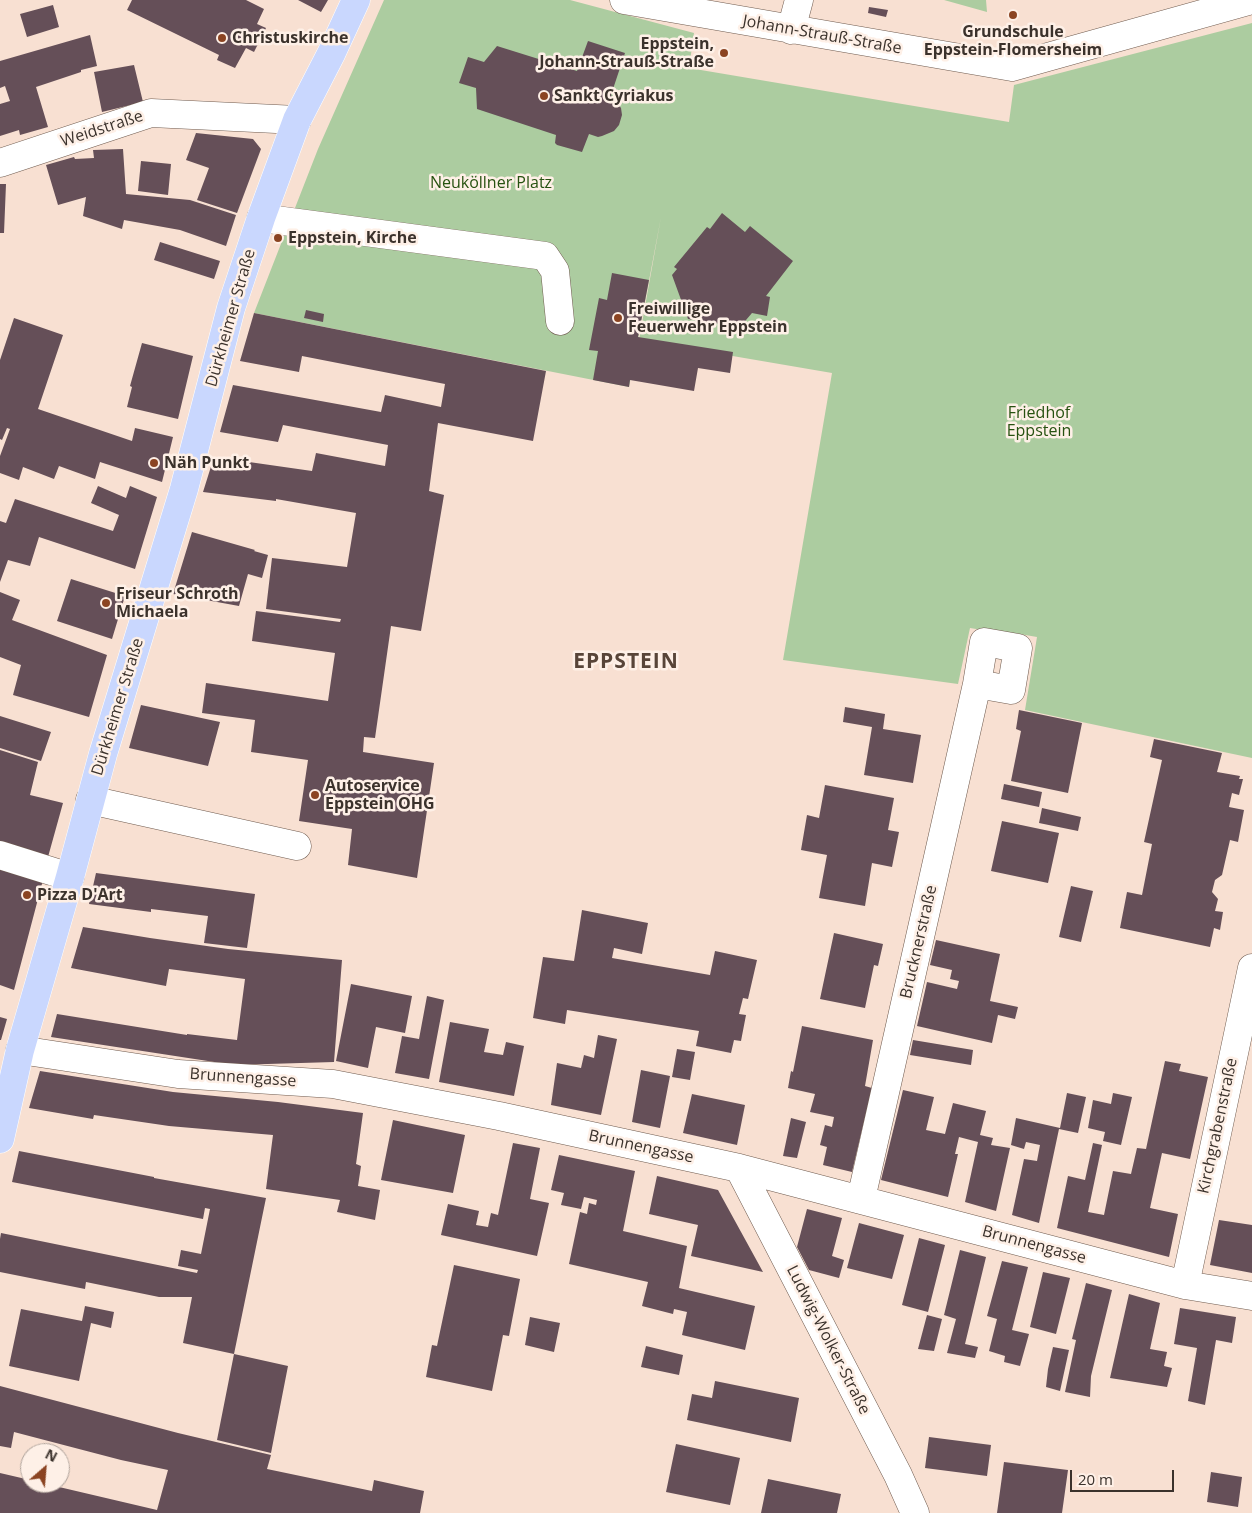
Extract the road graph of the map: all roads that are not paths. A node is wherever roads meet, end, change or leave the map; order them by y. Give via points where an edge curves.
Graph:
1 (356, 0) edge
2 (624, 0) edge
3 (799, 0) edge
4 (1252, 0) edge
5 (791, 30) junction
6 (297, 120) junction
7 (0, 163) edge
8 (261, 218) junction
9 (560, 321) dead end
10 (977, 684) dead end
11 (90, 800) junction
12 (297, 846) dead end
13 (0, 855) edge
14 (70, 877) junction
15 (1252, 968) edge
16 (20, 1050) junction
17 (0, 1139) edge
18 (738, 1168) junction
19 (861, 1199) junction
20 (1185, 1285) junction
21 (1252, 1296) edge
22 (915, 1513) edge

1 - 6 main road, Dürkheimer Straße
2 - 5 street, Johann-Strauß-Straße
3 - 5 street
4 - 5 street, Johann-Strauß-Straße via 1012,67
6 - 7 street, Weidstraße via 152,113
6 - 8 main road, Dürkheimer Straße
8 - 9 street via 544,256 555,271
8 - 11 main road, Dürkheimer Straße via 231,308 184,489
10 - 19 street, Brucknerstraße
11 - 12 street
11 - 14 main road, Dürkheimer Straße
13 - 14 street
14 - 16 main road, Dürkheimer Straße
15 - 20 street, Kirchgrabenstraße
16 - 17 main road, Dürkheimer Straße
16 - 18 street, Brunnengasse via 178,1074 333,1084
18 - 19 street, Brunnengasse
18 - 22 street, Ludwig-Wolker-Straße
19 - 20 street, Brunnengasse
20 - 21 street, Brunnengasse

